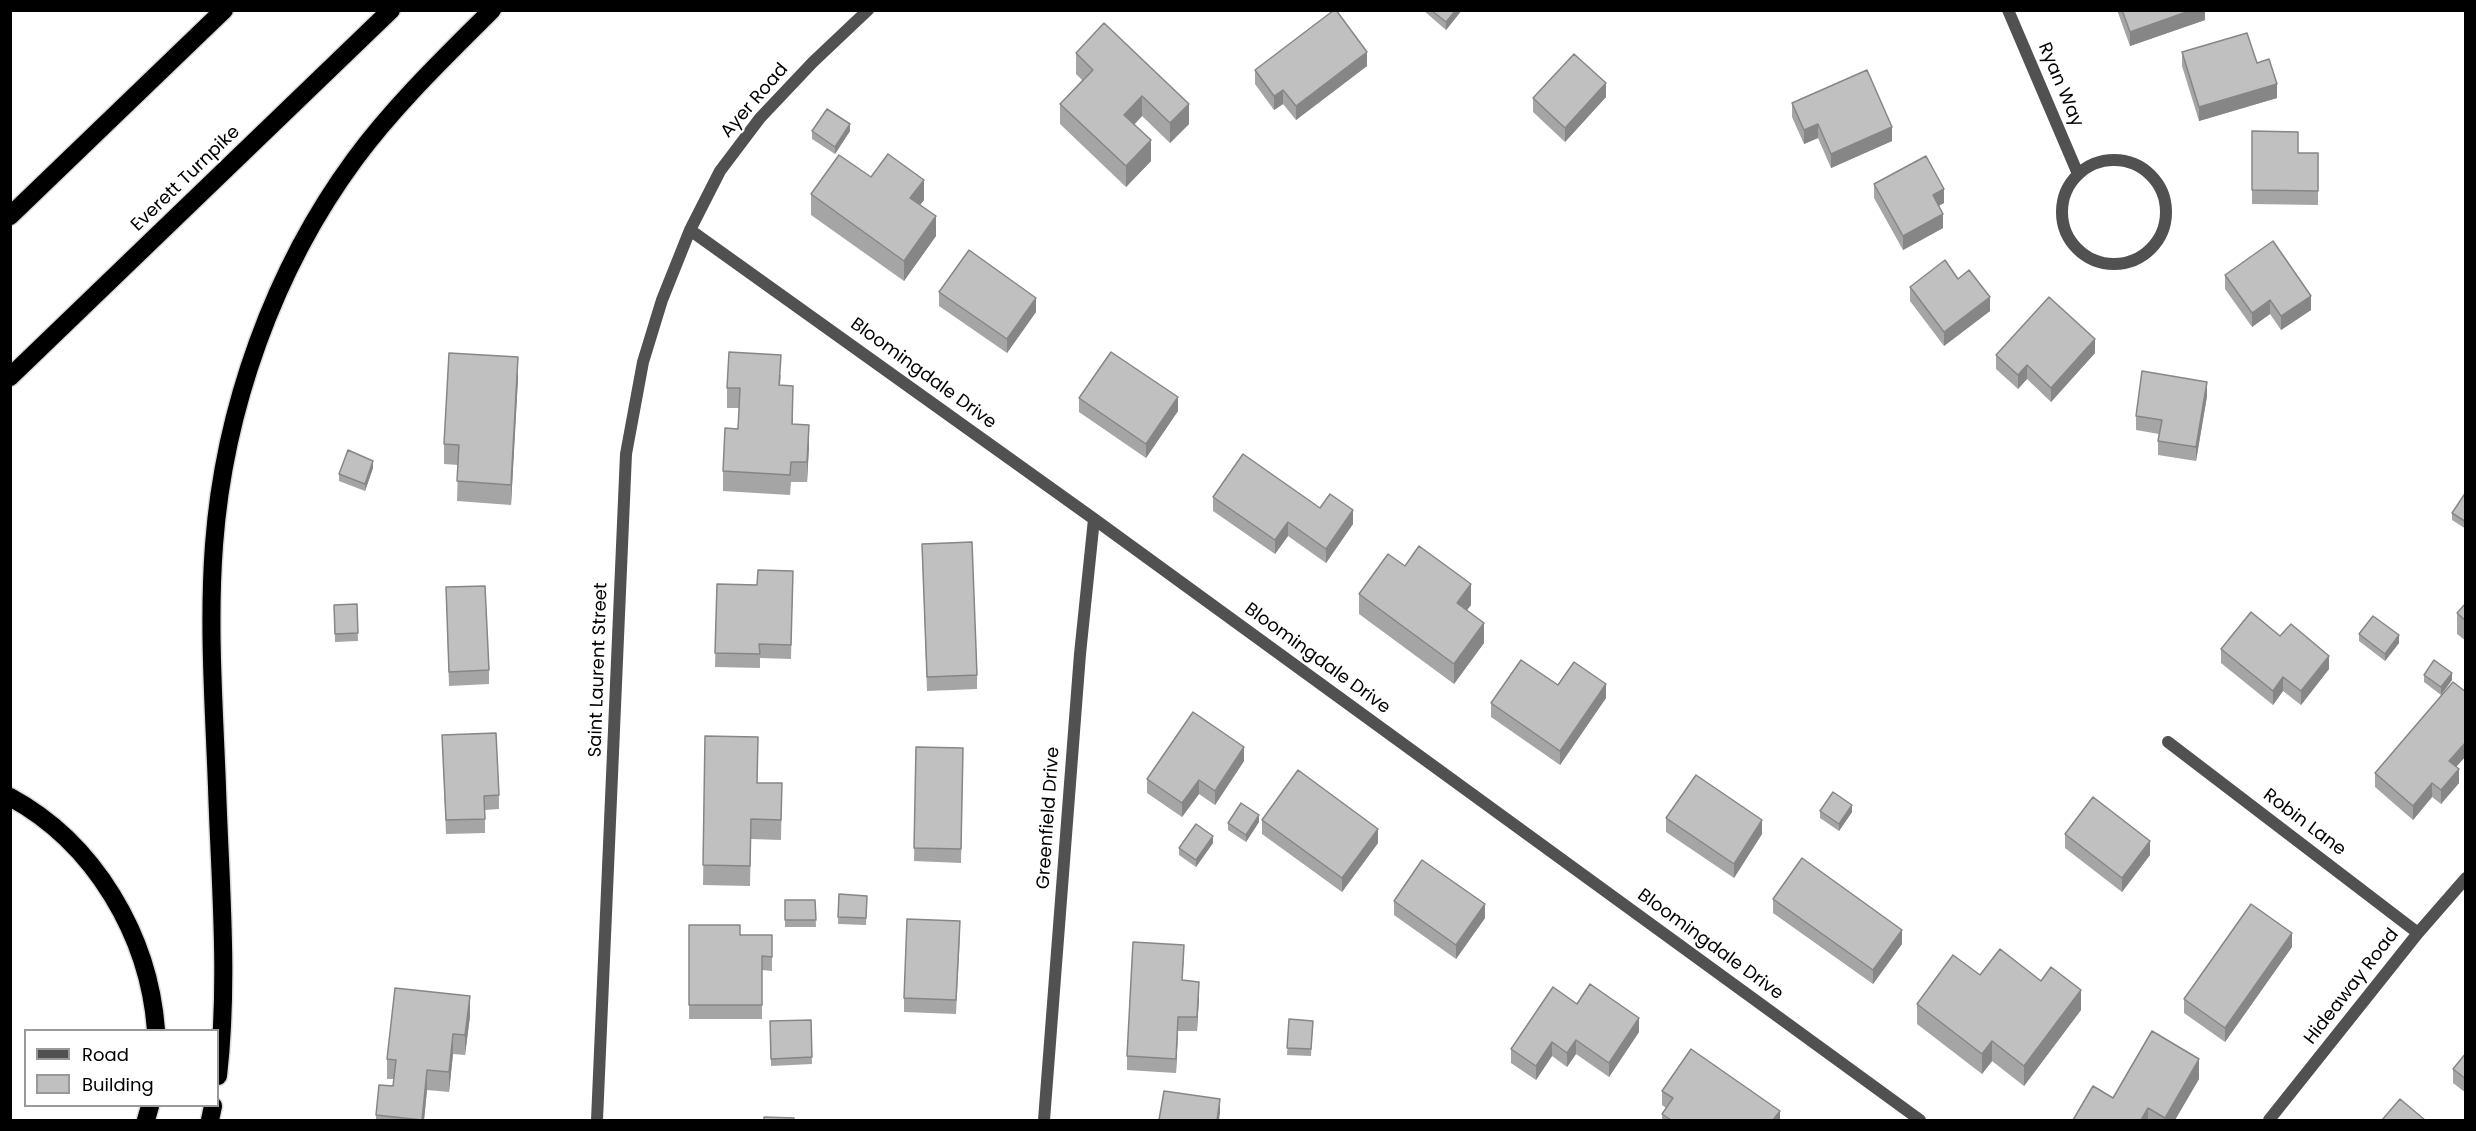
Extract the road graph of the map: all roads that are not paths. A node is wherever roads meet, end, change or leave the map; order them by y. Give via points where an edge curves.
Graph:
1 (224, 10) edge
2 (391, 10) edge
3 (492, 10) edge
4 (868, 10) edge
5 (2008, 10) edge
6 (2078, 174) junction
7 (10, 216) edge
8 (690, 230) junction
9 (10, 377) edge
10 (1094, 519) junction
11 (2168, 742) dead end
12 (10, 797) edge
13 (2466, 878) edge
14 (2418, 933) junction
15 (156, 1029) edge
16 (219, 1062) edge
17 (597, 1120) edge
18 (1044, 1120) edge
19 (1920, 1120) edge
20 (2269, 1120) edge

1 - 7 highway
2 - 9 highway, Everett Turnpike
3 - 16 highway via 389,117 327,202 275,301 256,349 232,432 217,515 211,595 222,958
4 - 8 street, Ayer Road via 760,118 720,171
5 - 6 street, Ryan Way
6 - 6 street via 2092,164 2108,160 2125,161 2153,178 2162,192 2164,225 2146,253 2113,264 2080,252 2069,238 2062,204 2067,188
8 - 10 street, Bloomingdale Drive
8 - 17 street, Saint Laurent Street via 662,300 644,362 626,454
10 - 18 street, Greenfield Drive
10 - 19 street, Bloomingdale Drive
11 - 14 street, Robin Lane
12 - 15 highway via 57,829 112,895 140,952
13 - 14 street, Hideaway Road
14 - 20 street, Hideaway Road

